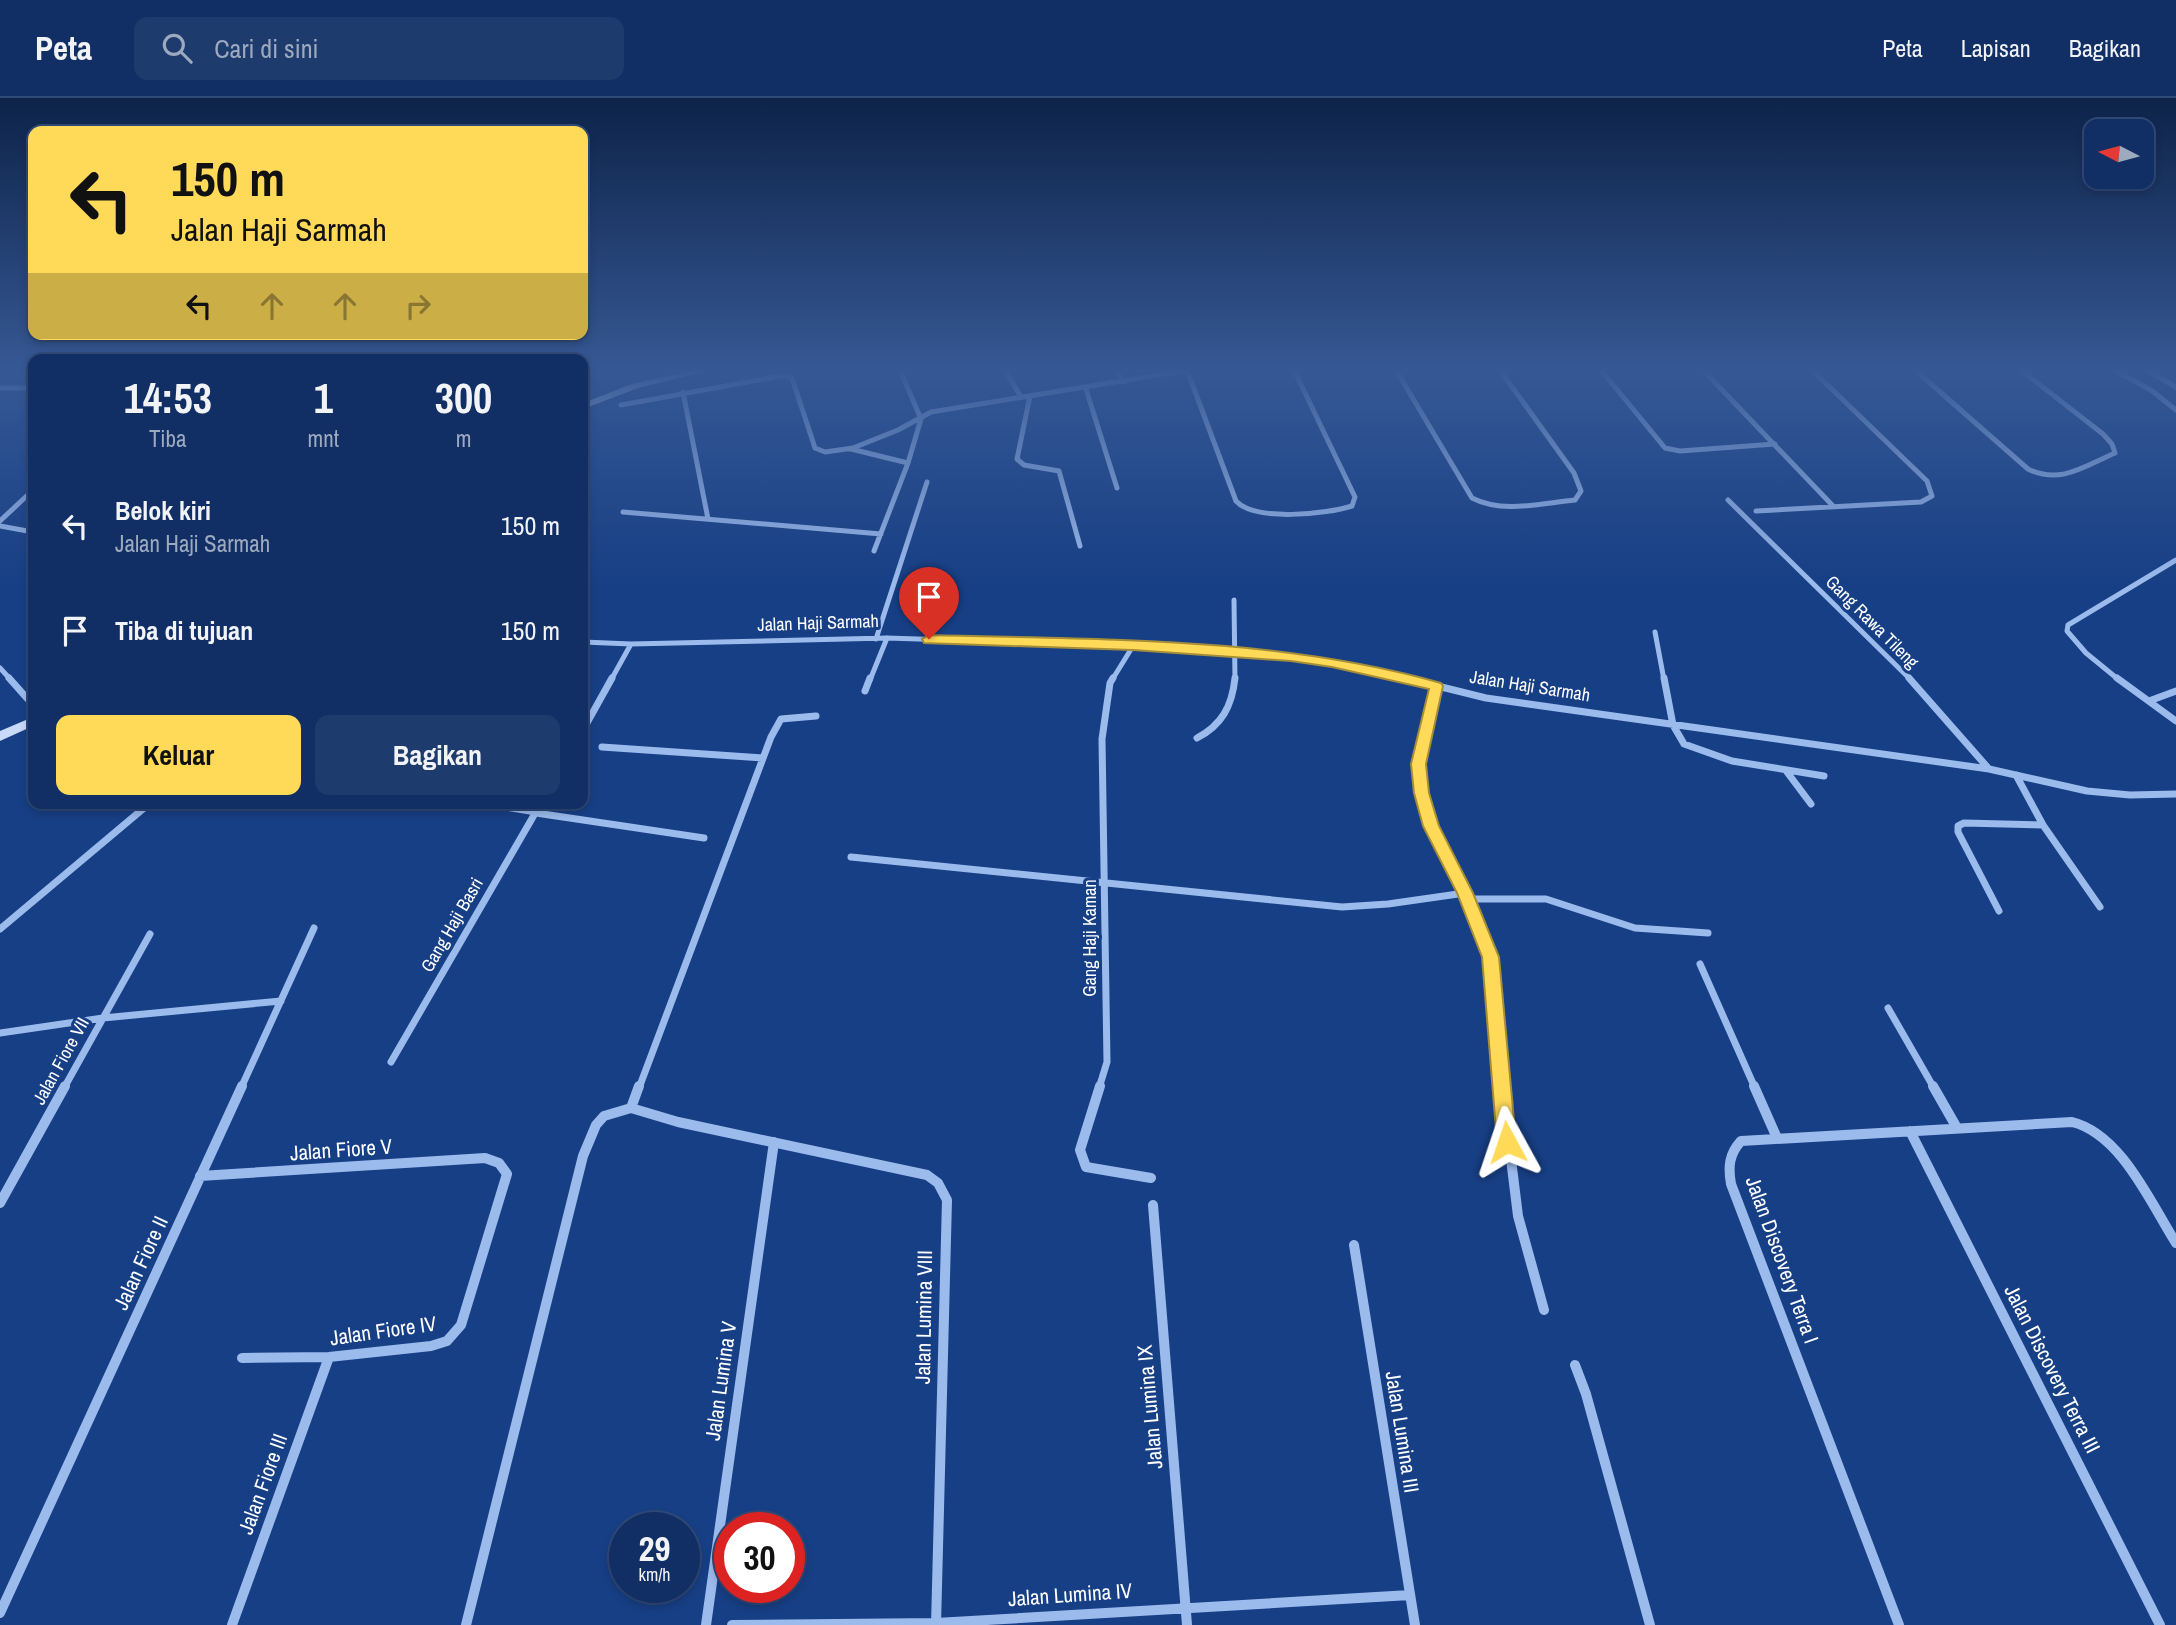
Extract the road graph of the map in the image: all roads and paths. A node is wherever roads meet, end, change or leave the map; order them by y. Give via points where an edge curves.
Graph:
1 (693, 441) edge
2 (814, 441) edge
3 (869, 441) edge
4 (914, 441) edge
5 (1021, 441) edge
6 (1102, 441) edge
7 (1214, 441) edge
8 (1328, 441) edge
9 (1438, 441) edge
10 (1551, 441) edge
11 (1657, 441) edge
12 (1772, 441) edge
13 (1886, 441) edge
14 (1996, 441) edge
15 (2110, 441) edge
16 (1775, 444) junction
17 (851, 449) junction
18 (908, 463) junction
19 (927, 482) dead end
20 (1117, 488) dead end
21 (28, 495) edge
22 (1728, 500) dead end
23 (1834, 507) junction
24 (1756, 511) dead end
25 (623, 512) dead end
26 (708, 519) junction
27 (0, 523) edge
28 (28, 531) edge
29 (881, 534) junction
30 (1080, 546) dead end
31 (874, 551) dead end
32 (2176, 560) edge
33 (1234, 600) dead end
34 (1655, 632) dead end
35 (887, 638) junction
36 (876, 639) junction
37 (588, 642) edge
38 (631, 644) junction
39 (1133, 646) junction
40 (1236, 653) junction
41 (0, 668) edge
42 (1436, 686) junction
43 (865, 691) dead end
44 (2176, 691) edge
45 (28, 699) edge
46 (2149, 701) junction
47 (816, 716) dead end
48 (588, 721) edge
49 (2176, 721) edge
50 (28, 723) edge
51 (1673, 725) junction
52 (0, 736) edge
53 (1197, 738) dead end
54 (602, 747) dead end
55 (763, 758) junction
56 (1989, 769) junction
57 (1787, 772) junction
58 (2016, 775) junction
59 (1824, 776) dead end
60 (2176, 794) edge
61 (1811, 804) dead end
62 (143, 809) edge
63 (511, 809) edge
64 (538, 809) edge
65 (536, 813) junction
66 (2043, 825) junction
67 (704, 838) dead end
68 (851, 857) dead end
69 (1106, 884) junction
70 (1466, 896) junction
71 (2100, 907) dead end
72 (2000, 911) dead end
73 (314, 928) dead end
74 (0, 929) edge
75 (1708, 933) dead end
76 (150, 934) dead end
77 (1700, 964) dead end
78 (281, 1001) junction
79 (1888, 1008) dead end
80 (103, 1018) junction
81 (0, 1033) edge
82 (391, 1062) dead end
83 (631, 1108) junction
84 (1957, 1128) junction
85 (1910, 1131) junction
86 (1777, 1138) junction
87 (774, 1142) junction
88 (485, 1158) joint
89 (200, 1177) junction
90 (1151, 1178) dead end
91 (0, 1203) edge
92 (1153, 1205) dead end
93 (2176, 1243) edge
94 (1354, 1245) dead end
95 (1544, 1310) dead end
96 (329, 1357) junction
97 (242, 1358) dead end
98 (1575, 1365) dead end
99 (1410, 1595) junction
100 (1186, 1606) junction
101 (0, 1613) edge
102 (936, 1624) edge
103 (232, 1625) edge
104 (466, 1625) edge
105 (706, 1625) edge
106 (732, 1625) edge
107 (1187, 1625) edge
108 (1415, 1625) edge
109 (1650, 1625) edge
110 (1899, 1625) edge
111 (2160, 1625) edge

1 - 26 street
2 - 17 street via 817,450
3 - 17 street
4 - 18 street
5 - 30 street via 1017,459 1024,465 1059,471
6 - 20 street
7 - 8 street via 1236,501 1248,511 1271,513 1352,506 1355,497
9 - 10 street via 1472,498 1497,507 1575,500 1581,491 1574,473
11 - 16 street via 1679,451
12 - 16 street
13 - 23 street via 1927,481 1931,496 1921,502
14 - 15 street via 2028,469 2058,477 2115,453
16 - 23 street
17 - 18 street
18 - 29 street
19 - 36 street
21 - 27 street
22 - 56 street, Gang Rawa Tileng via 1911,680
23 - 24 street
25 - 26 street
26 - 29 street
27 - 28 street
29 - 31 street
32 - 46 street via 2068,625 2078,646
33 - 40 street
34 - 51 street
35 - 36 street, Jalan Haji Sarmah
35 - 39 street, Jalan Haji Sarmah
35 - 43 street
36 - 38 street, Jalan Haji Sarmah
37 - 38 street, Jalan Haji Sarmah
38 - 48 street
39 - 40 street, Jalan Haji Sarmah
39 - 69 street, Gang Haji Kaman via 1110,683 1102,738
40 - 42 street, Jalan Haji Sarmah via 1332,662
40 - 53 street via 1238,666 1229,702 1215,729
41 - 45 street
42 - 51 street, Jalan Haji Sarmah via 1486,698
42 - 70 street via 1419,764 1422,793 1431,826
44 - 46 street
46 - 49 street
47 - 55 street via 781,719
50 - 52 street
51 - 56 street, Jalan Haji Sarmah
51 - 57 street via 1688,747
54 - 55 street
55 - 83 street
56 - 58 street, Jalan Haji Sarmah
57 - 59 street
57 - 61 street
58 - 60 street, Jalan Haji Sarmah via 2087,791
58 - 66 street
62 - 74 street
63 - 65 lane
64 - 65 street, Gang Haji Basri
65 - 67 street
65 - 82 street, Gang Haji Basri
66 - 71 street
66 - 72 street via 1958,826
68 - 69 street
69 - 70 street via 1342,907
69 - 90 street, Gang Haji Kaman via 1107,1062 1080,1150 1086,1167
70 - 75 street via 1546,899 1635,928
70 - 95 street via 1491,957 1509,1169 1528,1269
73 - 78 street, Jalan Fiore II
76 - 80 street, Jalan Fiore VII
77 - 86 street
78 - 80 street
78 - 89 street, Jalan Fiore II
79 - 84 street
80 - 81 street
80 - 91 street, Jalan Fiore VII
83 - 87 street, Jalan Lumina VIII
83 - 104 street via 604,1116 583,1156
84 - 85 street, Jalan Discovery Terra I
84 - 93 street, Jalan Discovery Terra I via 2072,1122 2097,1130 2115,1147
85 - 86 street, Jalan Discovery Terra I
85 - 111 street, Jalan Discovery Terra III
86 - 110 street, Jalan Discovery Terra I via 1741,1141 1730,1152 1731,1184
87 - 102 street, Jalan Lumina VIII via 927,1175 946,1197
87 - 105 street, Jalan Lumina V
88 - 89 street, Jalan Fiore V
88 - 96 street, Jalan Fiore IV via 499,1163 507,1174 456,1333 431,1346
89 - 101 street, Jalan Fiore II
92 - 100 street, Jalan Lumina IX
94 - 99 street, Jalan Lumina III
96 - 97 street, Jalan Fiore IV
96 - 103 street, Jalan Fiore III
98 - 109 street
99 - 100 street, Jalan Lumina IV
99 - 108 street, Jalan Lumina III
100 - 102 street, Jalan Lumina IV
100 - 107 street, Jalan Lumina IX
102 - 106 street, Jalan Lumina IV

